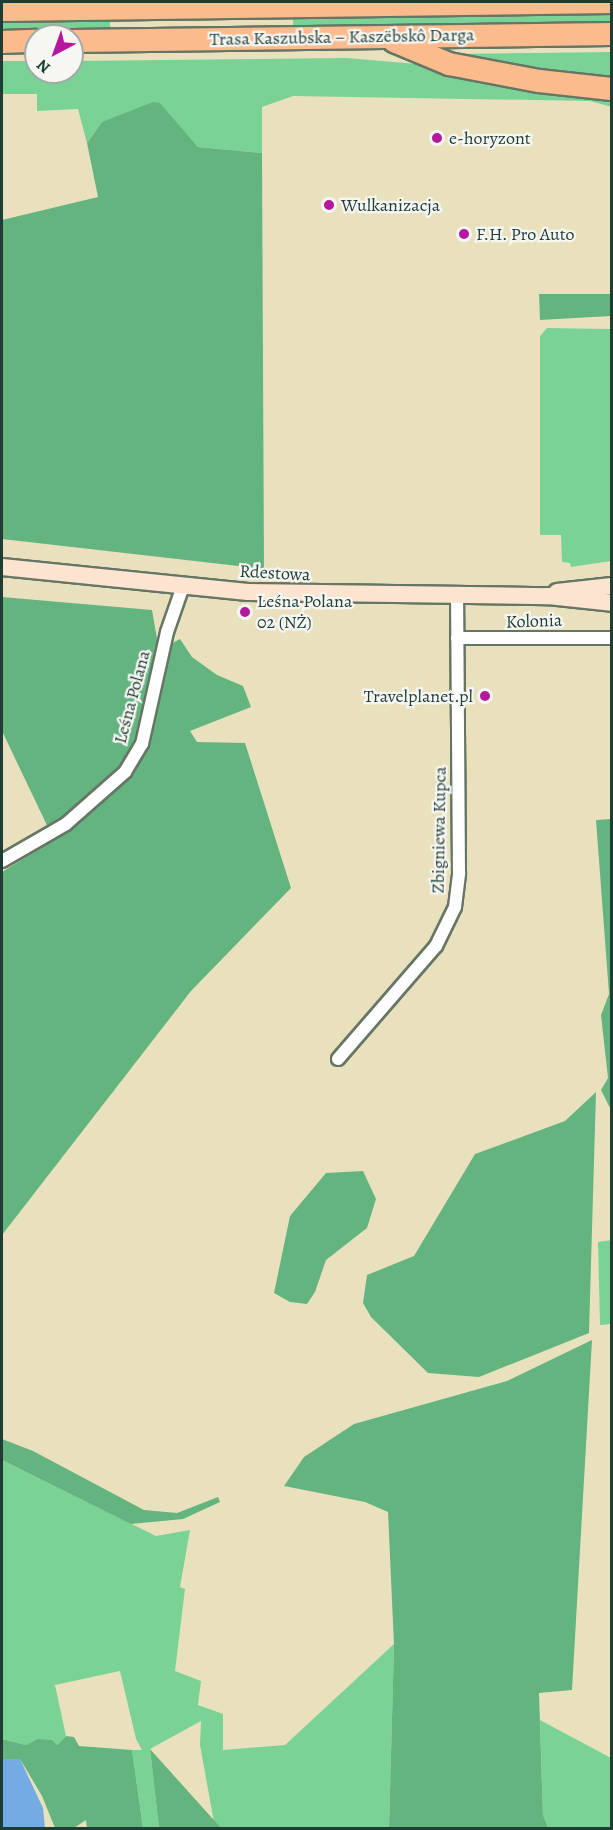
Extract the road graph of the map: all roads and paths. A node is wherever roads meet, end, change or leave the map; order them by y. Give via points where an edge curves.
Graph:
1 (251, 2) edge
2 (612, 3) edge
3 (220, 8) junction
4 (2, 10) edge
5 (612, 34) edge
6 (385, 37) junction
7 (24, 41) edge
8 (84, 41) edge
9 (2, 42) edge
10 (612, 89) edge
11 (2, 567) edge
12 (183, 586) junction
13 (612, 586) edge
14 (548, 596) junction
15 (457, 597) junction
16 (612, 603) edge
17 (458, 638) junction
18 (612, 638) edge
19 (2, 861) edge
20 (338, 1059) dead end

1 - 3 highway
2 - 3 highway, Trasa Kaszubska – Kaszëbskô Darga
3 - 4 highway, Trasa Kaszubska – Kaszëbskô Darga
5 - 6 highway, Trasa Kaszubska – Kaszëbskô Darga
6 - 8 highway, Trasa Kaszubska – Kaszëbskô Darga
6 - 10 highway via 449,64 538,81
7 - 9 highway
11 - 12 street, Rdestowa
12 - 15 street, Rdestowa via 248,592
12 - 19 street, Leśna Polana via 167,632 142,744 124,772 66,824
13 - 14 street, Rdestowa
14 - 15 street, Rdestowa
14 - 16 street, Rdestowa
15 - 17 street, Zbigniewa Kupca
17 - 18 street, Kolonia
17 - 20 street, Zbigniewa Kupca via 456,907 436,946

